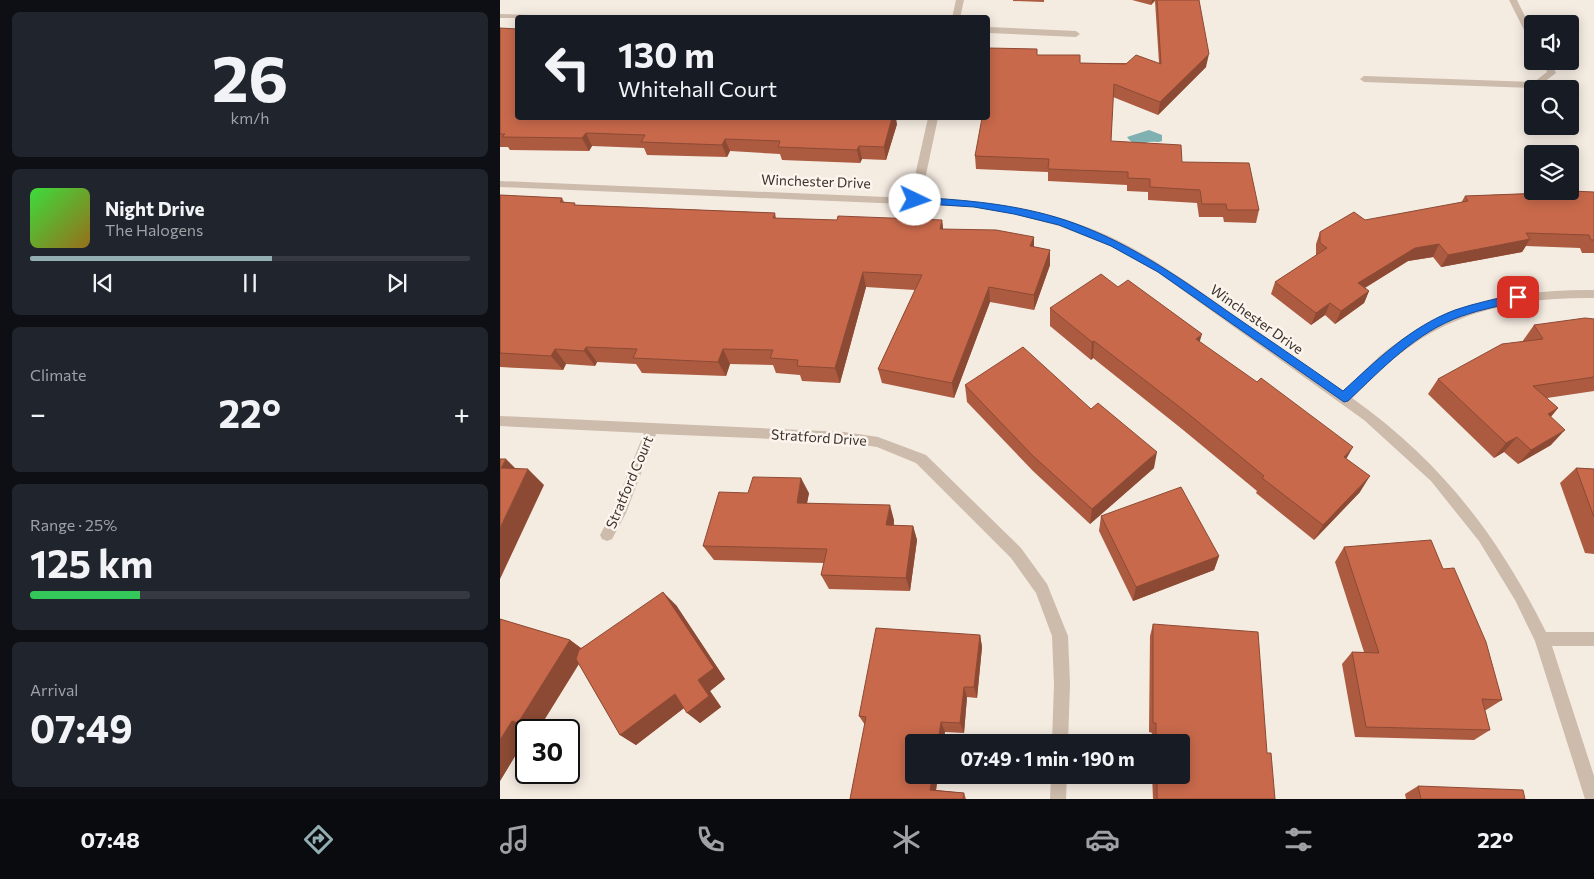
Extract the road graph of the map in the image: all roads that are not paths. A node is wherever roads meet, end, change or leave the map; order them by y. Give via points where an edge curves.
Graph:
1 (960, 0) edge
2 (1513, 0) edge
3 (957, 15) edge
4 (500, 16) edge
5 (515, 16) edge
6 (1524, 22) edge
7 (990, 30) edge
8 (1076, 34) dead end
9 (1550, 70) edge
10 (1364, 78) dead end
11 (934, 120) edge
12 (500, 184) edge
13 (915, 200) junction
14 (1594, 294) edge
15 (1344, 398) junction
16 (500, 420) edge
17 (652, 428) junction
18 (607, 535) dead end
19 (1542, 639) junction
20 (1594, 639) edge
21 (1060, 734) edge
22 (1059, 784) edge
23 (1058, 799) edge
24 (1593, 799) edge

1 - 3 street
2 - 6 street
4 - 5 street
7 - 8 street
9 - 10 street via 1552,73 1536,85
11 - 13 street
12 - 13 street, Winchester Drive
13 - 15 street, Winchester Drive via 1014,210 1062,223 1114,243 1161,270
14 - 15 street via 1532,295 1458,313 1428,327 1396,350
15 - 19 street, Winchester Drive via 1436,477 1484,537 1520,595
16 - 17 street, Stratford Drive
17 - 18 street, Stratford Court via 619,513
17 - 21 street, Stratford Drive via 844,437 878,442 921,459 1016,553 1042,589 1060,636
19 - 20 street
19 - 24 street, Winchester Drive
22 - 23 street

